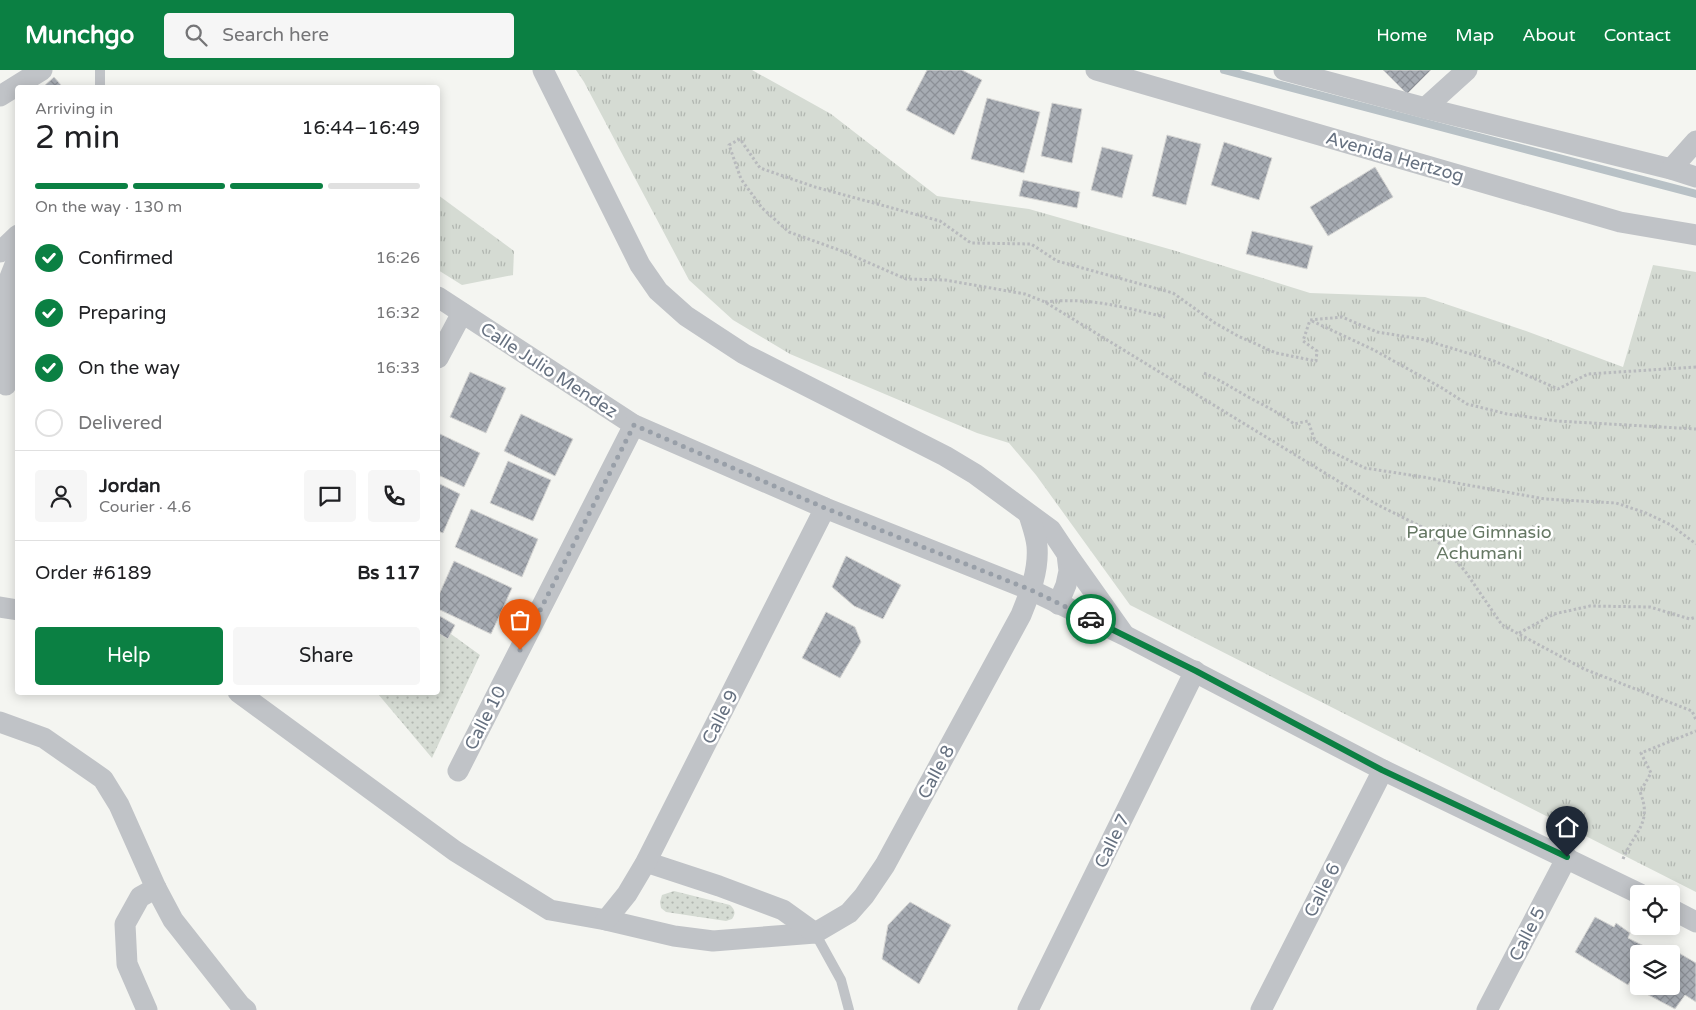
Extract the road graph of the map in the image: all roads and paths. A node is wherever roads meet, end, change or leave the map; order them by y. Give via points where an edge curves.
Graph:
1 (42, 70) edge
2 (100, 70) edge
3 (543, 70) edge
4 (1096, 70) edge
5 (1284, 70) edge
6 (1467, 70) edge
7 (18, 85) edge
8 (100, 85) edge
9 (15, 87) edge
10 (0, 96) edge
11 (1425, 108) junction
12 (1696, 141) edge
13 (1671, 169) junction
14 (1696, 177) edge
15 (1696, 235) edge
16 (15, 237) edge
17 (0, 252) edge
18 (15, 265) edge
19 (440, 298) edge
20 (1045, 302) junction
21 (462, 313) junction
22 (1165, 317) dead end
23 (1310, 320) junction
24 (440, 354) edge
25 (1696, 367) edge
26 (1204, 373) dead end
27 (8, 387) edge
28 (634, 425) junction
29 (1696, 429) edge
30 (825, 508) junction
31 (1029, 515) junction
32 (1696, 544) edge
33 (1068, 554) junction
34 (1031, 590) junction
35 (1058, 604) junction
36 (0, 607) edge
37 (15, 610) edge
38 (1696, 617) edge
39 (1518, 633) junction
40 (1124, 635) junction
41 (1196, 671) junction
42 (242, 695) edge
43 (1696, 720) edge
44 (0, 722) edge
45 (1696, 730) edge
46 (1382, 770) junction
47 (458, 771) dead end
48 (1567, 857) junction
49 (646, 862) junction
50 (1615, 881) junction
51 (156, 888) junction
52 (1630, 889) edge
53 (1680, 914) edge
54 (606, 920) junction
55 (1696, 922) edge
56 (815, 933) junction
57 (147, 1010) edge
58 (246, 1010) edge
59 (848, 1010) edge
60 (1028, 1010) edge
61 (1261, 1010) edge
62 (1487, 1010) edge

1 - 7 street
2 - 8 lane
3 - 31 street via 640,265 658,291 686,316 744,354 945,456 975,474
4 - 15 street, Avenida Hertzog via 1620,222
5 - 11 street
6 - 11 street
9 - 10 street
11 - 13 street
12 - 13 street
13 - 14 street
16 - 17 street
18 - 27 street via 7,285
19 - 21 street, Calle Julio Mendez
20 - 22 path via 1100,302
20 - 23 path via 1025,294 964,283 906,279 789,232 762,208 741,179 729,145 740,138 760,168 815,187 940,221 971,243 1031,244 1057,261 1173,293 1215,323 1276,353 1316,361 1318,351 1303,341
20 - 39 path via 1366,498 1426,529 1465,571 1502,625
21 - 24 street
21 - 28 street, Calle Julio Mendez
23 - 25 path via 1342,317 1377,332 1421,339 1494,361 1558,389 1588,374
23 - 29 path via 1374,350 1467,404 1557,421
26 - 32 path via 1294,424 1308,421 1315,441 1365,468 1545,499 1616,503 1671,525
28 - 30 street, Calle Julio Mendez
28 - 47 street, Calle 10
30 - 34 street, Calle Julio Mendez
30 - 49 street, Calle 9
31 - 33 street via 1051,530
31 - 34 street, Calle 8 via 1037,544
33 - 35 street via 1069,570
33 - 40 street
34 - 35 street, Calle Julio Mendez
34 - 56 street, Calle 8 via 1021,615 885,865 849,913
35 - 40 street, Calle Julio Mendez
36 - 37 street
38 - 39 path via 1690,619 1650,607 1590,606 1554,614
39 - 43 path via 1584,669 1692,711
40 - 41 street, Calle Julio Mendez
41 - 46 street, Calle Julio Mendez
41 - 60 street, Calle 7
42 - 54 street via 455,851 506,883 550,910
44 - 51 street via 44,738 103,779 119,805
45 - 50 path via 1641,753 1651,773 1640,792 1645,805 1644,820 1624,856
46 - 48 street, Calle Julio Mendez
46 - 61 street, Calle 6
48 - 50 street, Calle Julio Mendez
48 - 62 street, Calle 5
49 - 54 street, Calle 9 via 627,894
49 - 56 street via 783,910
50 - 52 street, Calle Julio Mendez
51 - 57 street via 140,897 125,924 127,964
51 - 58 street via 173,920
53 - 55 street
54 - 56 street via 674,936 713,941
56 - 59 lane via 841,980

